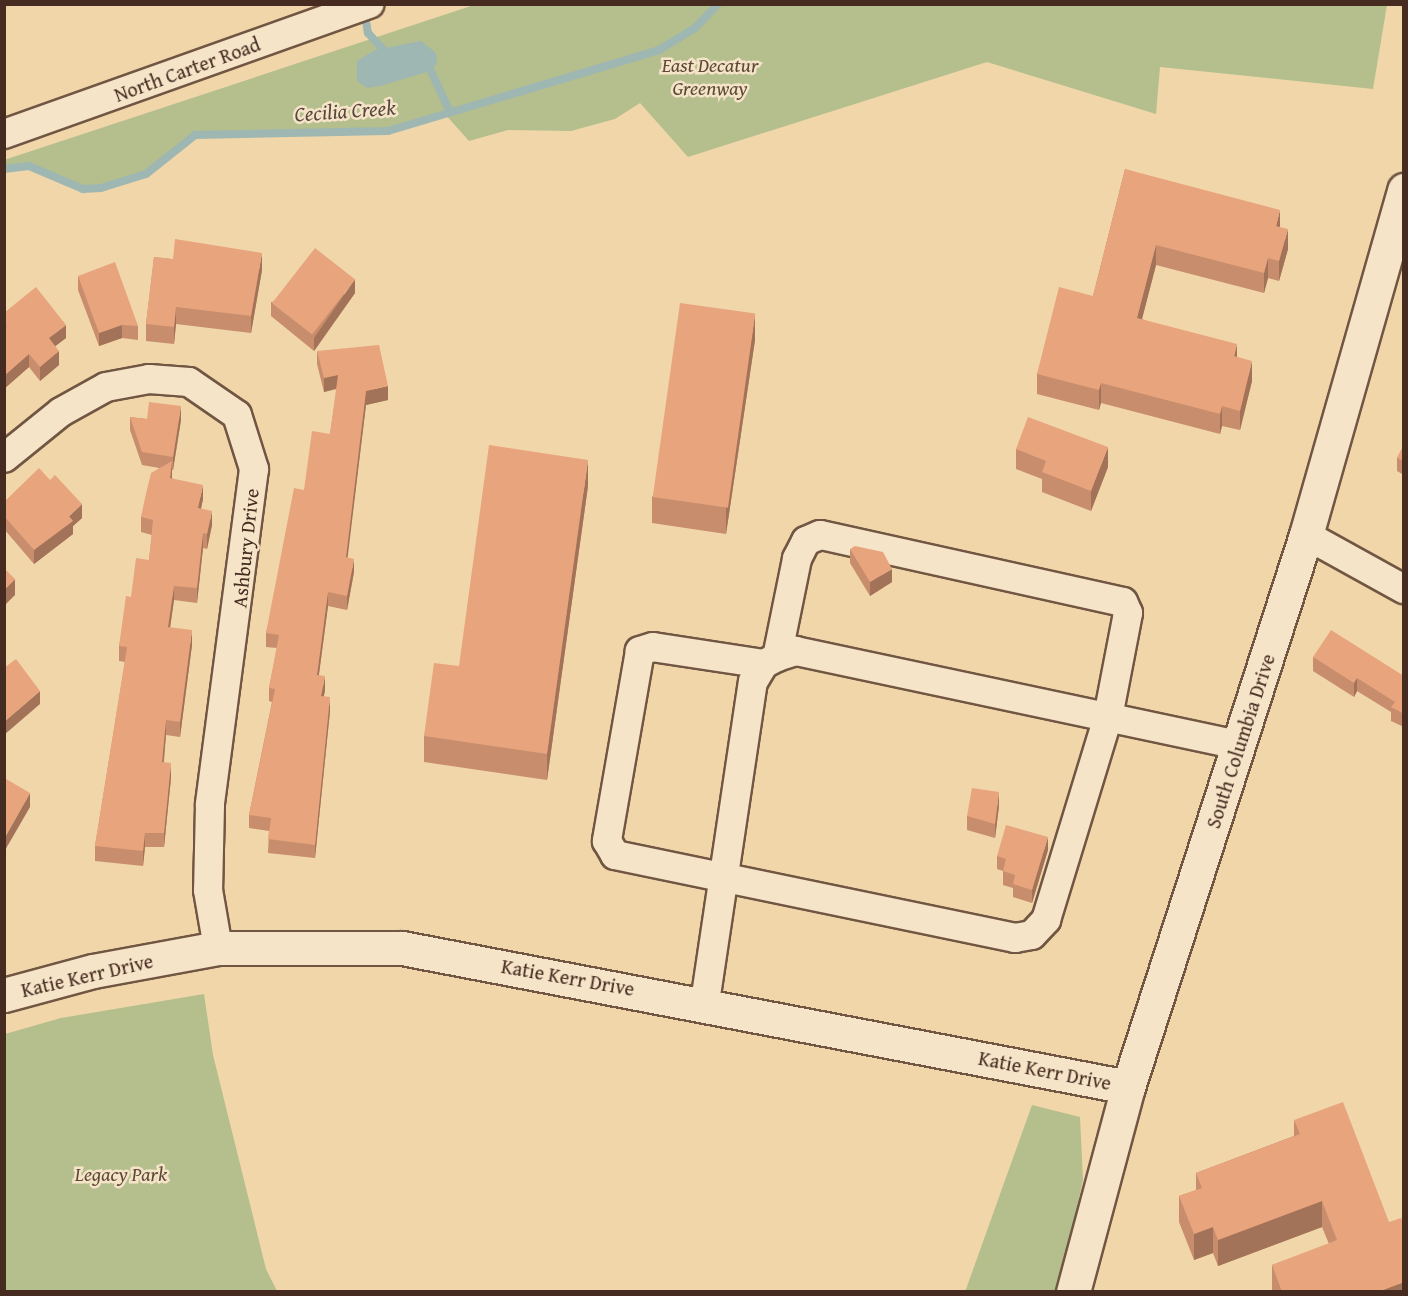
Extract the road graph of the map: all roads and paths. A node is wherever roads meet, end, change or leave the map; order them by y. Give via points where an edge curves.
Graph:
1 (370, 4) edge
2 (4, 134) edge
3 (1404, 190) edge
4 (4, 458) edge
5 (1306, 535) junction
6 (1404, 590) edge
7 (770, 661) junction
8 (1108, 717) junction
9 (1238, 745) junction
10 (722, 878) junction
11 (218, 948) junction
12 (4, 995) edge
13 (705, 1002) junction
14 (1128, 1087) junction
15 (1073, 1292) edge

1 - 2 street, North Carter Road
3 - 5 main road, South Columbia Drive
4 - 11 street, Ashbury Drive via 61,412 106,387 149,380 189,382 237,415 254,469 210,805 208,890
5 - 6 street
5 - 9 main road, South Columbia Drive
7 - 8 street via 796,651
7 - 8 street via 797,559 806,541 820,535 1123,602 1128,614
7 - 10 street via 753,682
7 - 10 street via 653,647 640,651 636,662 607,841 615,855
8 - 9 street
8 - 10 street via 1046,920 1032,935 1015,938
9 - 14 main road, South Columbia Drive
10 - 13 street
11 - 12 main road, Katie Kerr Drive via 93,970
11 - 13 main road, Katie Kerr Drive via 295,944 402,948
13 - 14 main road, Katie Kerr Drive
14 - 15 main road, South Columbia Drive

